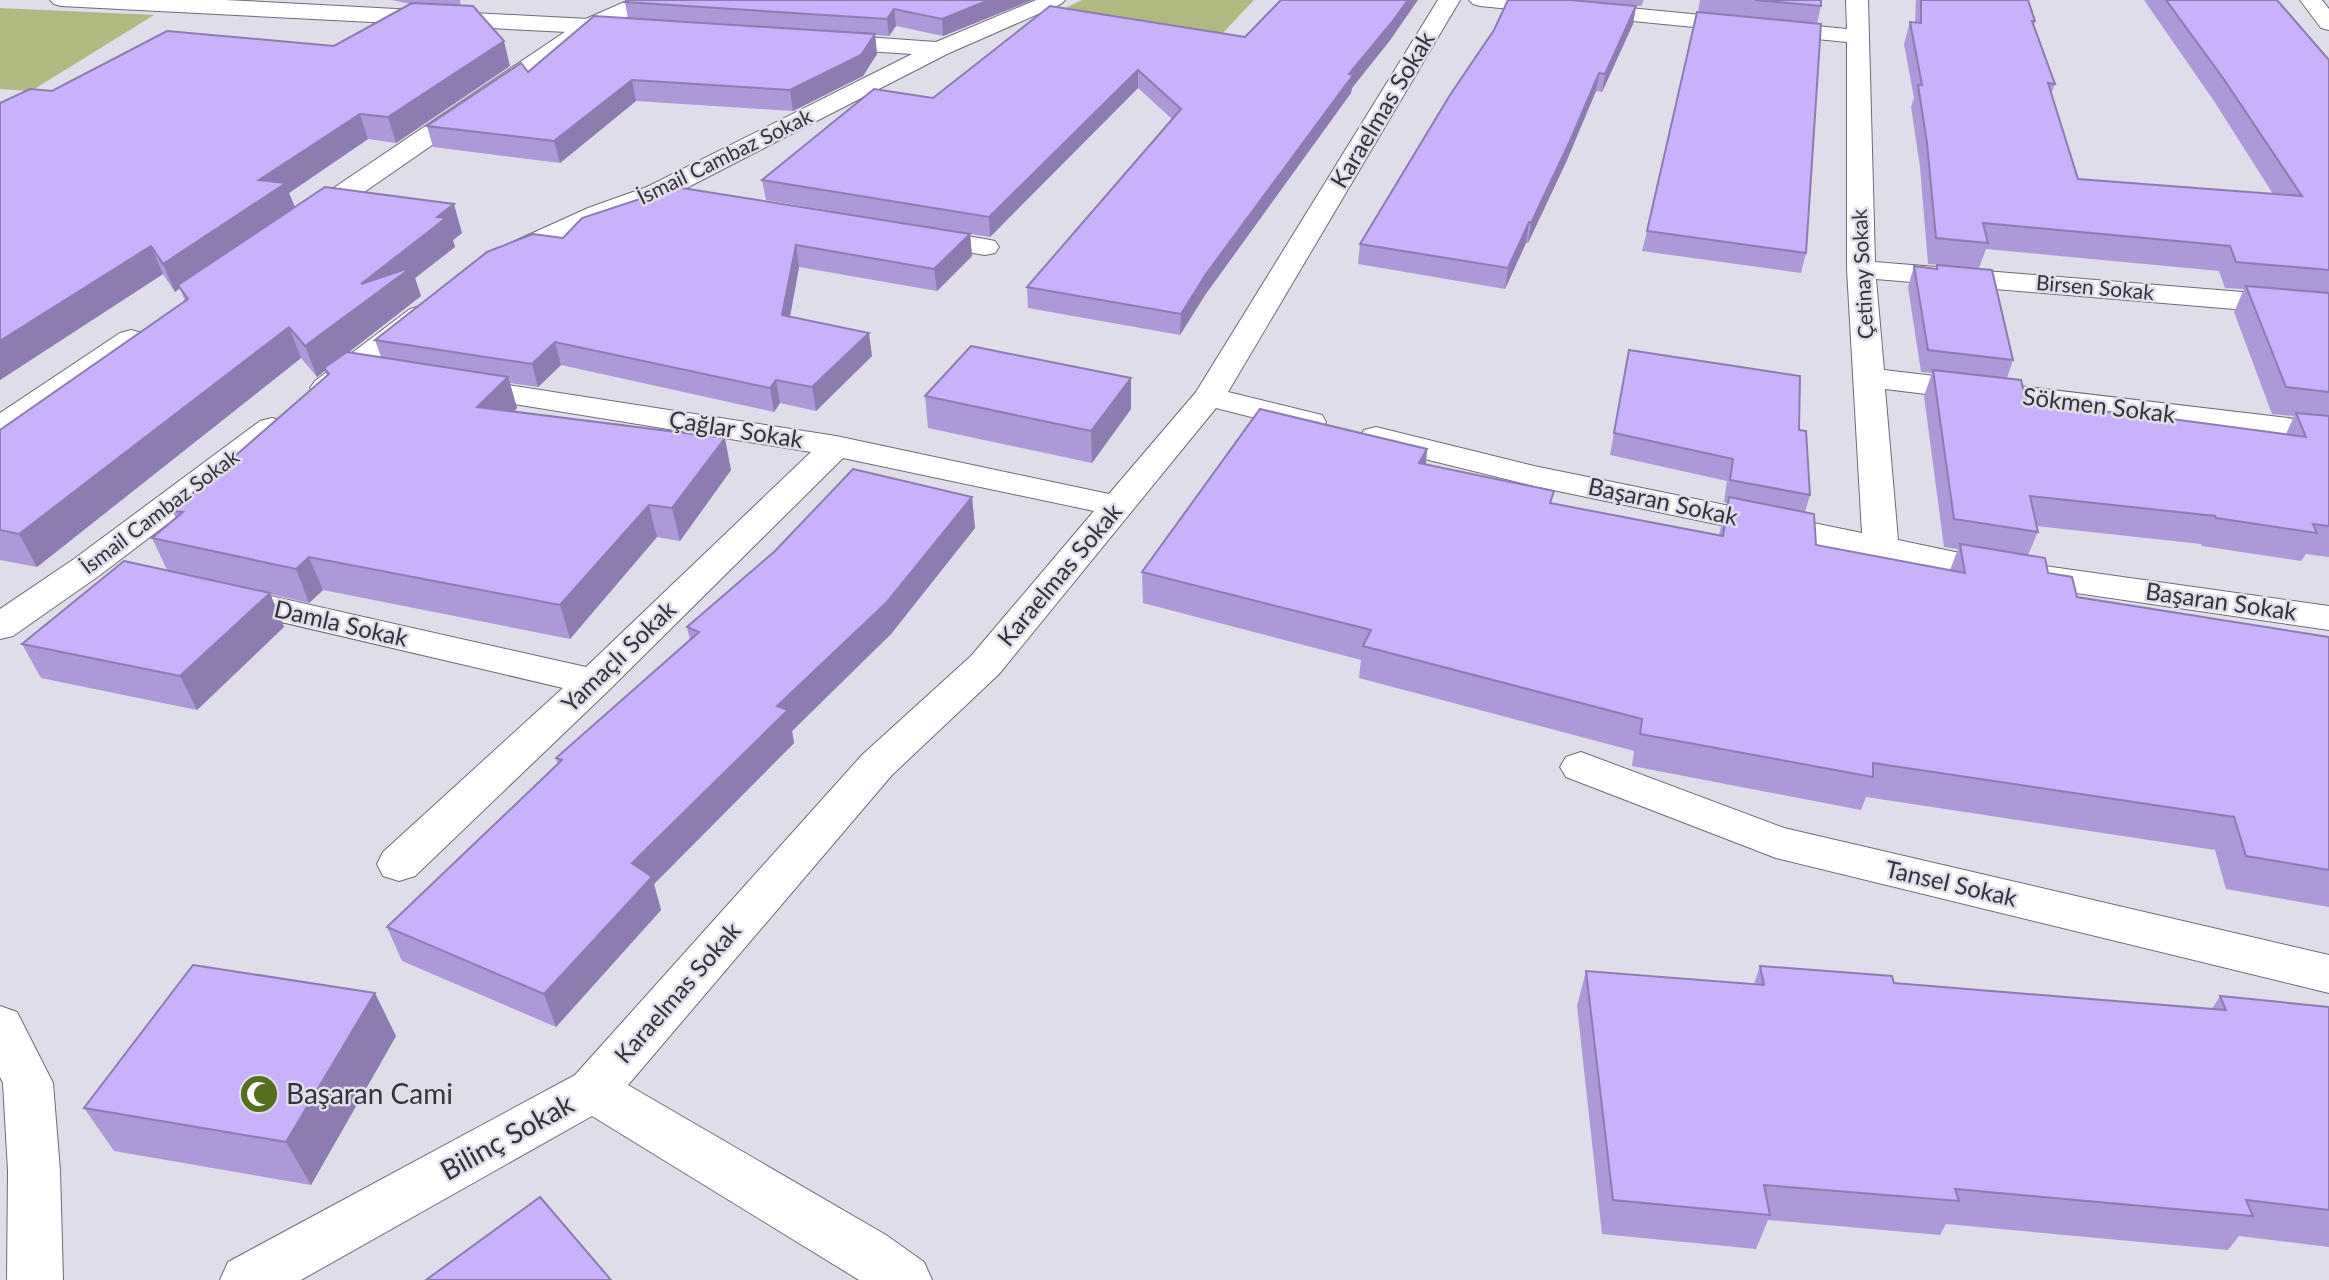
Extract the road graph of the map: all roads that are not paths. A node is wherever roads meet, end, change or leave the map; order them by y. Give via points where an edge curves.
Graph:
1 (61, 0) edge
2 (647, 0) edge
3 (1054, 0) edge
4 (1449, 0) edge
5 (1480, 0) edge
6 (1857, 0) edge
7 (2311, 0) edge
8 (225, 3) edge
9 (2329, 23) edge
10 (182, 25) dead end
11 (589, 26) junction
12 (643, 29) edge
13 (1855, 36) junction
14 (804, 40) edge
15 (939, 49) junction
16 (656, 193) junction
17 (697, 200) edge
18 (289, 231) edge
19 (903, 234) edge
20 (985, 247) dead end
21 (482, 266) edge
22 (1861, 269) junction
23 (438, 301) edge
24 (2329, 308) edge
25 (150, 326) edge
26 (351, 370) junction
27 (391, 376) edge
28 (1869, 378) junction
29 (432, 382) edge
30 (1209, 397) junction
31 (0, 428) edge
32 (2329, 433) edge
33 (836, 446) junction
34 (1118, 506) junction
35 (1881, 547) junction
36 (87, 567) junction
37 (127, 576) edge
38 (194, 591) edge
39 (2329, 618) edge
40 (0, 627) edge
41 (594, 682) junction
42 (1581, 767) dead end
43 (399, 864) dead end
44 (2329, 974) edge
45 (0, 1026) edge
46 (593, 1090) junction
47 (35, 1280) edge
48 (248, 1280) edge
49 (904, 1280) edge

1 - 8 street
2 - 11 street
3 - 15 street, İsmail Cambaz Sokak
4 - 30 street, Karaelmas Sokak
5 - 13 street
6 - 13 street, Çetinay Sokak
7 - 9 street
8 - 10 street
8 - 11 street
11 - 12 street
11 - 18 street
13 - 22 street, Çetinay Sokak
14 - 15 street
15 - 16 street, İsmail Cambaz Sokak
16 - 17 street
16 - 21 street, İsmail Cambaz Sokak
19 - 20 street
22 - 24 street, Birsen Sokak
22 - 28 street, Çetinay Sokak
23 - 26 street, İsmail Cambaz Sokak
25 - 31 street
26 - 27 street
26 - 36 street, İsmail Cambaz Sokak
28 - 32 street, Sökmen Sokak
28 - 35 street, Çetinay Sokak
29 - 33 street, Çağlar Sokak
30 - 34 street, Karaelmas Sokak
30 - 35 street, Başaran Sokak via 1534,476
33 - 34 street, Çağlar Sokak
33 - 41 street, Yamaçlı Sokak
34 - 46 street, Karaelmas Sokak via 985,665 877,765
35 - 39 street, Başaran Sokak via 1974,567
36 - 37 street
36 - 40 street, İsmail Cambaz Sokak
38 - 41 street, Damla Sokak
41 - 43 street, Yamaçlı Sokak
42 - 44 street, Tansel Sokak via 1776,842
45 - 47 street via 28,1083
46 - 48 street, Bilinç Sokak
46 - 49 street, Bilinç Sokak

